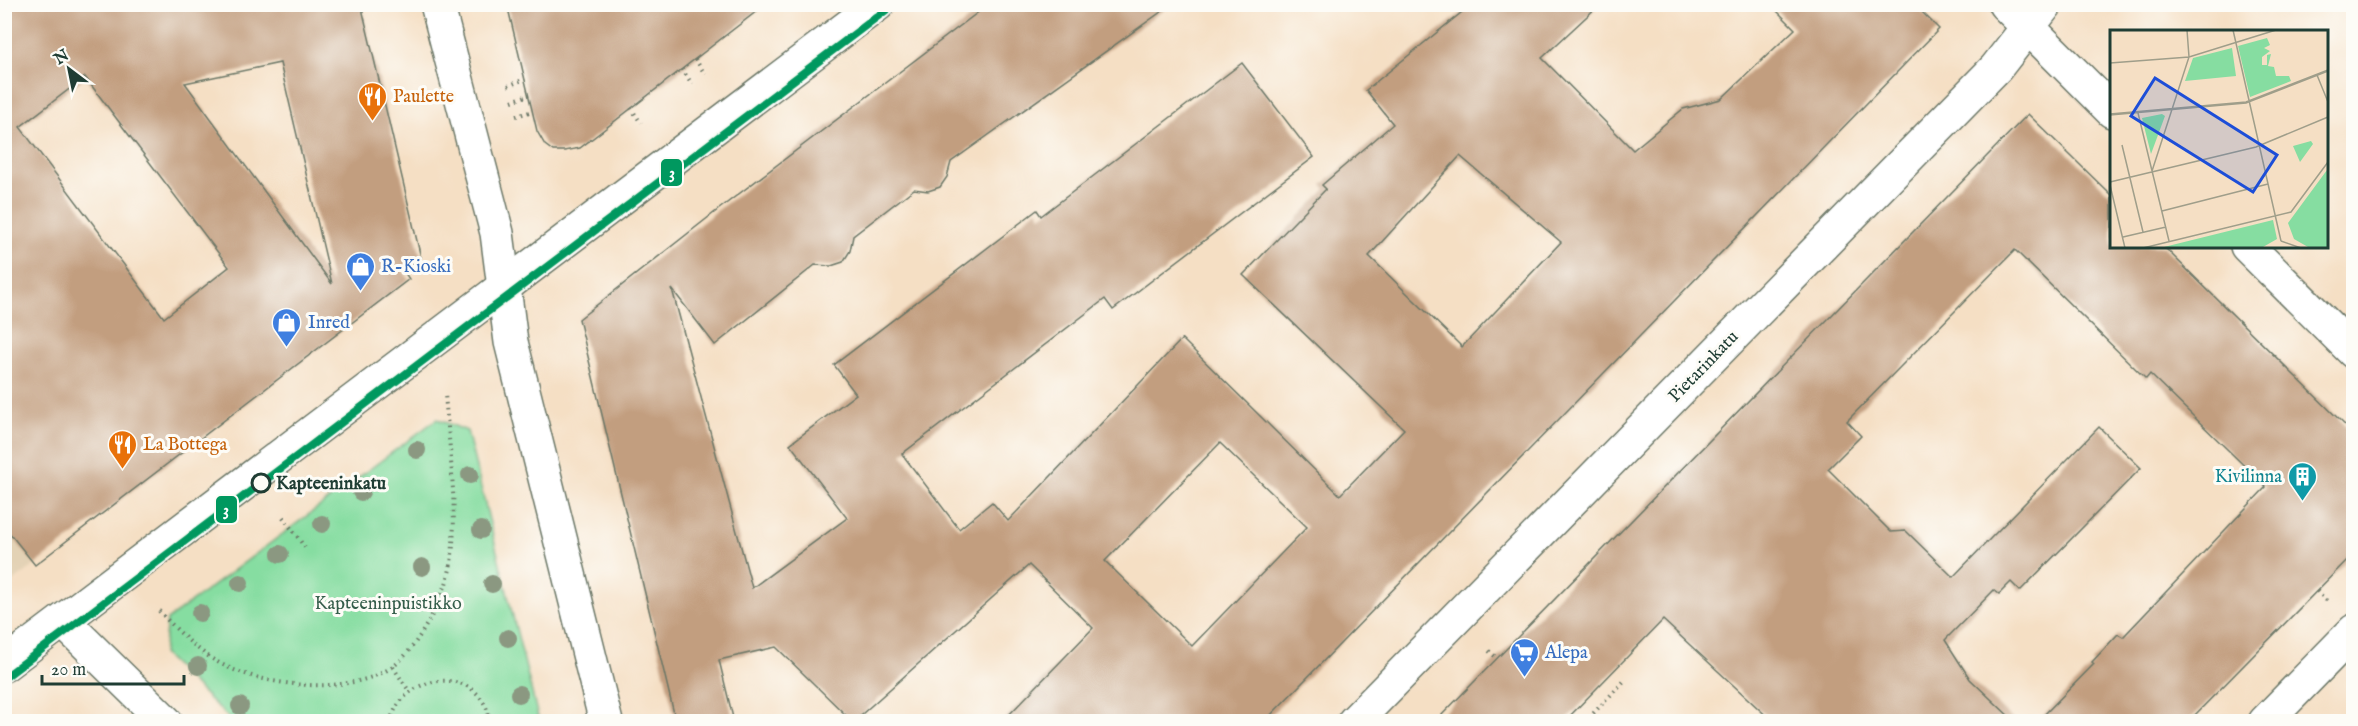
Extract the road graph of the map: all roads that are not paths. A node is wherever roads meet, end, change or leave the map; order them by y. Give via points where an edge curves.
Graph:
1 (437, 4) edge
2 (878, 4) edge
3 (2005, 4) edge
4 (2037, 16) edge
5 (2110, 108) edge
6 (2249, 248) edge
7 (504, 287) junction
8 (2354, 352) edge
9 (63, 621) junction
10 (2354, 631) edge
11 (4, 665) edge
12 (165, 722) edge
13 (606, 722) edge
14 (1354, 722) edge
15 (2265, 722) edge

1 - 7 street via 497,233
2 - 7 street
3 - 4 street
4 - 5 street
4 - 14 street, Pietarinkatu via 1996,68
6 - 8 street
7 - 9 street
7 - 13 street via 511,342
9 - 11 street
9 - 12 street
10 - 15 street

